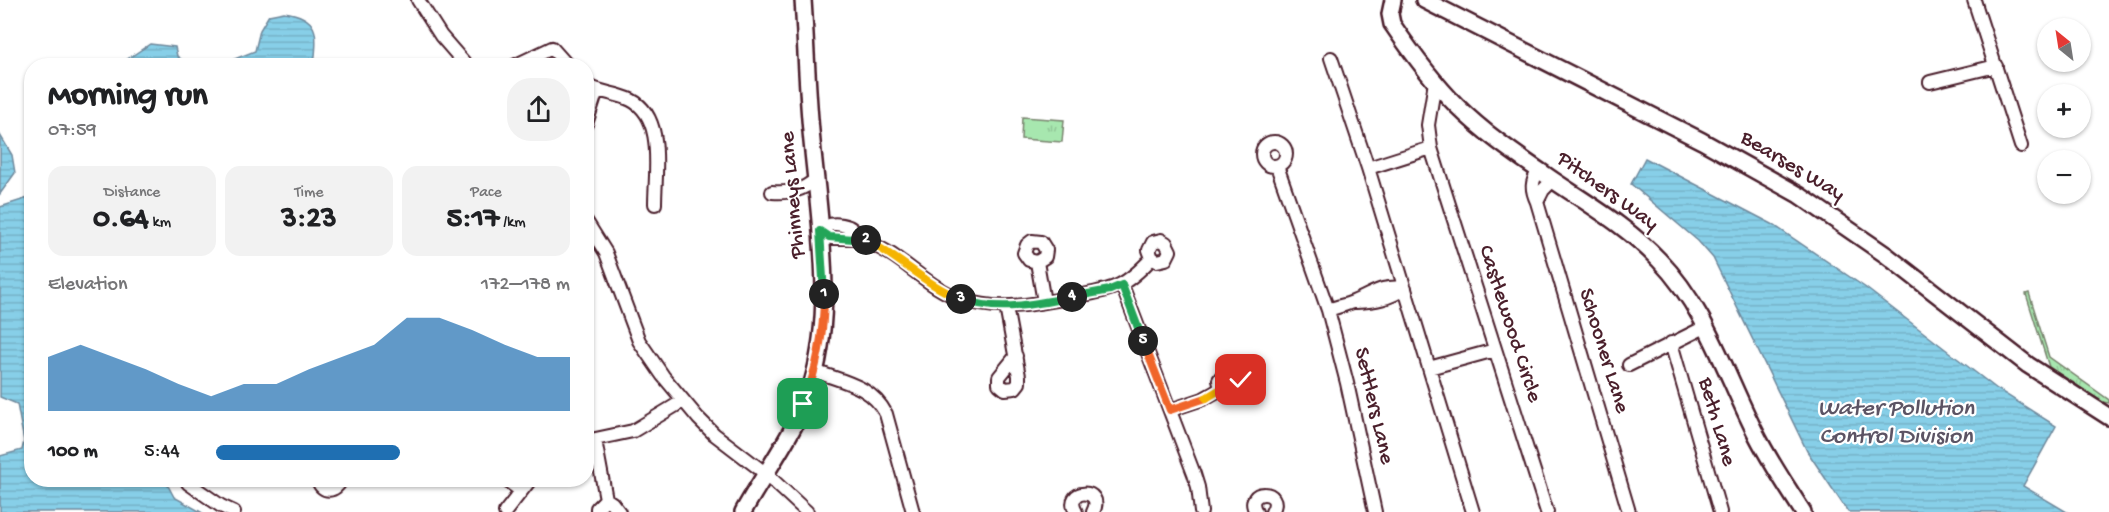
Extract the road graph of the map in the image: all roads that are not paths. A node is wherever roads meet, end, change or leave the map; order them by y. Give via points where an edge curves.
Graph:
1 (418, 0) edge
2 (803, 0) edge
3 (1393, 0) edge
4 (1424, 0) edge
5 (1974, 0) edge
6 (457, 58) edge
7 (531, 58) edge
8 (561, 58) edge
9 (1331, 58) dead end
10 (1995, 66) junction
11 (1435, 82) junction
12 (1930, 82) dead end
13 (594, 88) edge
14 (1455, 104) junction
15 (1432, 109) junction
16 (2021, 146) dead end
17 (1431, 148) junction
18 (1277, 166) dead end
19 (1368, 168) junction
20 (1539, 170) junction
21 (816, 179) junction
22 (1553, 180) junction
23 (772, 192) dead end
24 (1537, 201) junction
25 (655, 204) dead end
26 (820, 231) junction
27 (594, 234) edge
28 (1152, 258) dead end
29 (1037, 262) dead end
30 (1122, 285) junction
31 (1405, 288) junction
32 (1044, 302) junction
33 (1006, 307) junction
34 (1328, 310) junction
35 (1705, 327) junction
36 (1671, 343) junction
37 (1495, 350) junction
38 (1016, 356) dead end
39 (1629, 365) dead end
40 (1429, 368) junction
41 (815, 371) junction
42 (1221, 389) dead end
43 (683, 401) junction
44 (1170, 410) junction
45 (2109, 417) edge
46 (594, 439) edge
47 (594, 452) edge
48 (765, 473) junction
49 (194, 487) edge
50 (322, 487) edge
51 (336, 487) edge
52 (516, 487) edge
53 (524, 487) edge
54 (521, 491) junction
55 (606, 499) junction
56 (234, 512) edge
57 (505, 512) edge
58 (597, 512) edge
59 (619, 512) edge
60 (743, 512) edge
61 (807, 512) edge
62 (913, 512) edge
63 (1076, 512) edge
64 (1093, 512) edge
65 (1201, 512) edge
66 (1256, 512) edge
67 (1272, 512) edge
68 (1375, 512) edge
69 (1473, 512) edge
70 (1547, 512) edge
71 (1629, 512) edge
72 (1720, 512) edge
73 (1803, 512) edge

1 - 6 street
2 - 21 main road, Phinneys Lane
3 - 11 main road, Pitchers Way via 1392,24
4 - 45 main road, Bearses Way via 1702,141 1799,195 1886,255 2028,365
5 - 10 street
7 - 8 street via 552,48
9 - 19 street
10 - 12 street
10 - 16 street
11 - 14 main road, Pitchers Way
11 - 15 street, Castlewood Circle
13 - 25 street via 632,100 649,116 655,135
14 - 15 street
14 - 20 main road, Pitchers Way
15 - 17 street, Castlewood Circle via 1428,132
17 - 19 street
17 - 37 street, Castlewood Circle
18 - 34 street, Settlers Lane
19 - 31 street
20 - 22 main road, Pitchers Way
20 - 24 street, Schooner Lane via 1532,184
21 - 23 street via 805,189
21 - 26 main road, Phinneys Lane
22 - 24 street
22 - 35 main road, Pitchers Way via 1644,244 1684,289
24 - 71 street, Schooner Lane
26 - 33 street via 836,224 852,229 950,294 978,304
26 - 41 main road, Phinneys Lane via 824,317
27 - 43 street via 606,253 639,341
28 - 30 street
29 - 32 street
30 - 32 street
30 - 44 street
31 - 34 street via 1394,296
31 - 40 street
32 - 33 street
33 - 38 street
34 - 68 street, Settlers Lane
35 - 36 street
35 - 73 main road, Pitchers Way via 1755,432
36 - 39 street
36 - 72 street, Beth Lane
37 - 40 street
37 - 70 street, Castlewood Circle
40 - 69 street
41 - 48 main road, Phinneys Lane via 794,425
41 - 62 street via 863,389 878,400 886,414
42 - 44 street
43 - 46 street via 633,431
43 - 48 street via 714,434
44 - 65 street via 1198,487
47 - 55 street
48 - 60 main road, Phinneys Lane
48 - 61 street
49 - 56 street
50 - 51 street
52 - 54 street
53 - 54 street
54 - 57 street
55 - 58 street
55 - 59 street
63 - 64 street via 1074,498 1085,493 1093,496
66 - 67 street via 1254,501 1264,494 1275,501

